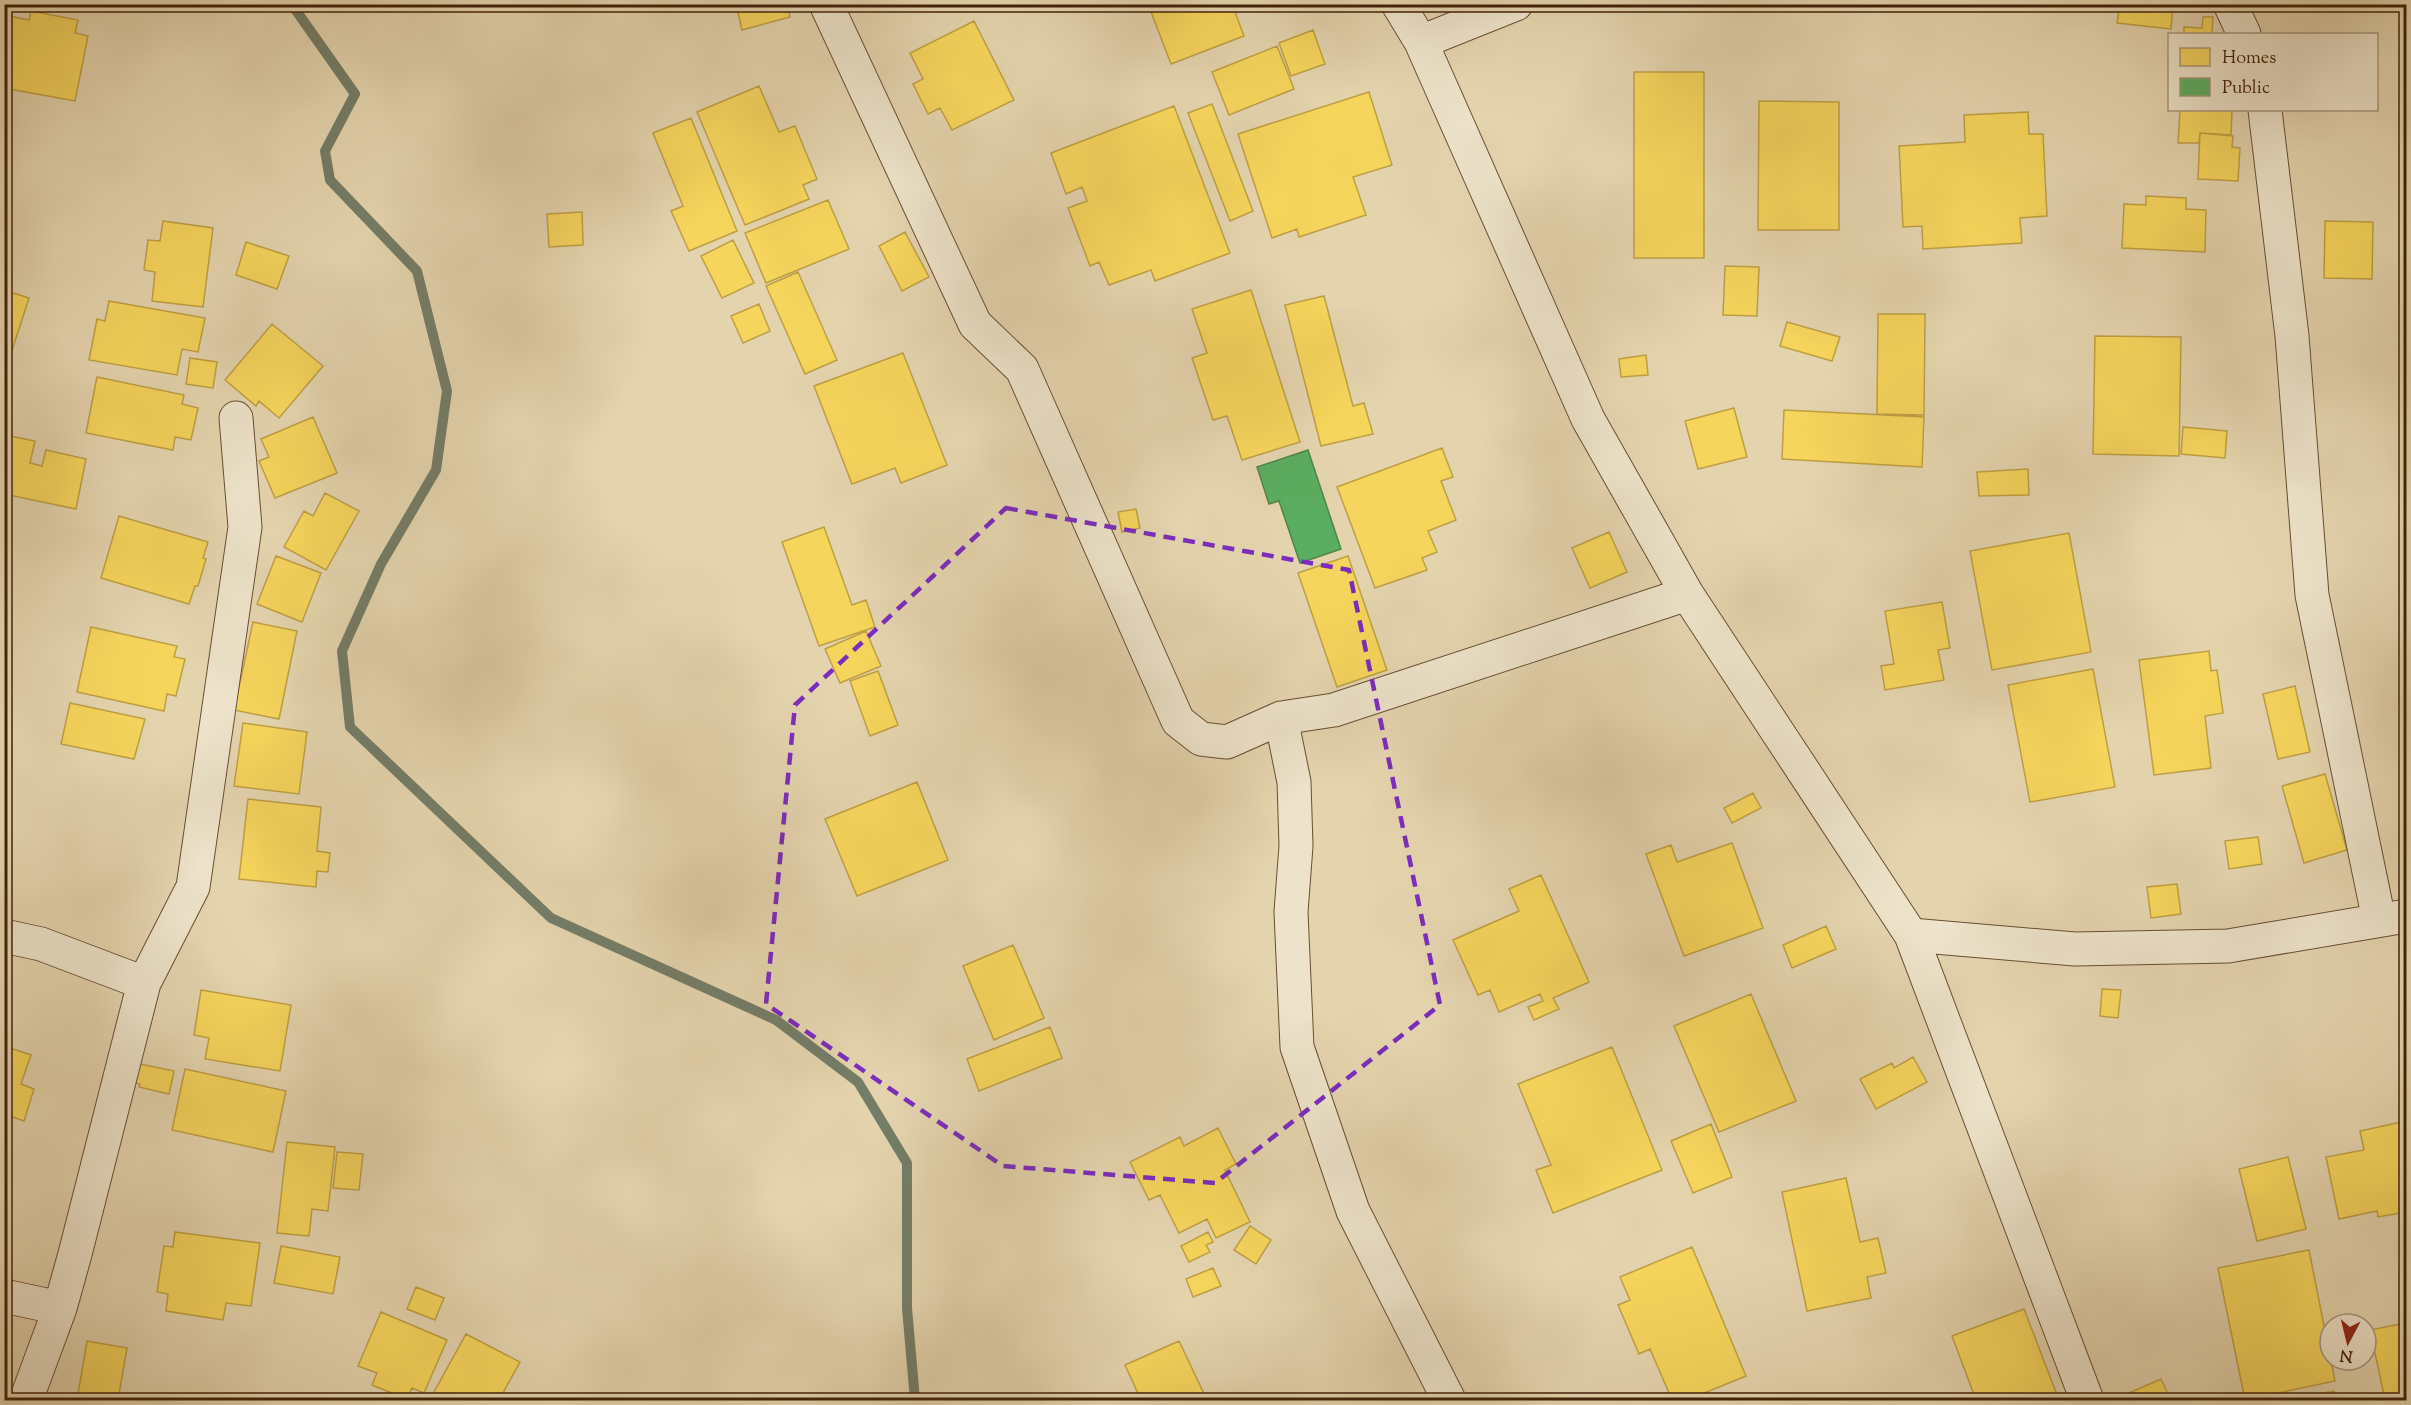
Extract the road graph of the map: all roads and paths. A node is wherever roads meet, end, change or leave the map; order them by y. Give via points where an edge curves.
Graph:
1 (826, 4) edge
2 (1398, 4) edge
3 (1516, 4) edge
4 (2230, 4) edge
5 (2244, 33) edge
6 (1421, 42) junction
7 (2265, 111) edge
8 (236, 418) dead end
9 (1687, 594) junction
10 (1281, 718) junction
11 (2393, 918) edge
12 (1911, 935) junction
13 (4, 936) edge
14 (144, 983) junction
15 (4, 1296) edge
16 (60, 1308) junction
17 (26, 1401) edge
18 (1449, 1401) edge
19 (2087, 1401) edge

1 - 10 street via 975,324 1022,369 1178,721 1201,739 1227,742
2 - 6 street
3 - 6 street
4 - 5 street
6 - 9 street via 1588,419
7 - 11 street via 2292,336 2312,595
8 - 14 street via 245,527 193,887
9 - 10 street via 1334,710
9 - 12 street
10 - 18 street via 1294,782 1296,846 1291,912 1297,1047 1353,1211
11 - 12 street via 2228,946 2075,949
12 - 19 street
13 - 14 street via 41,944
14 - 16 street
15 - 16 street
16 - 17 street

